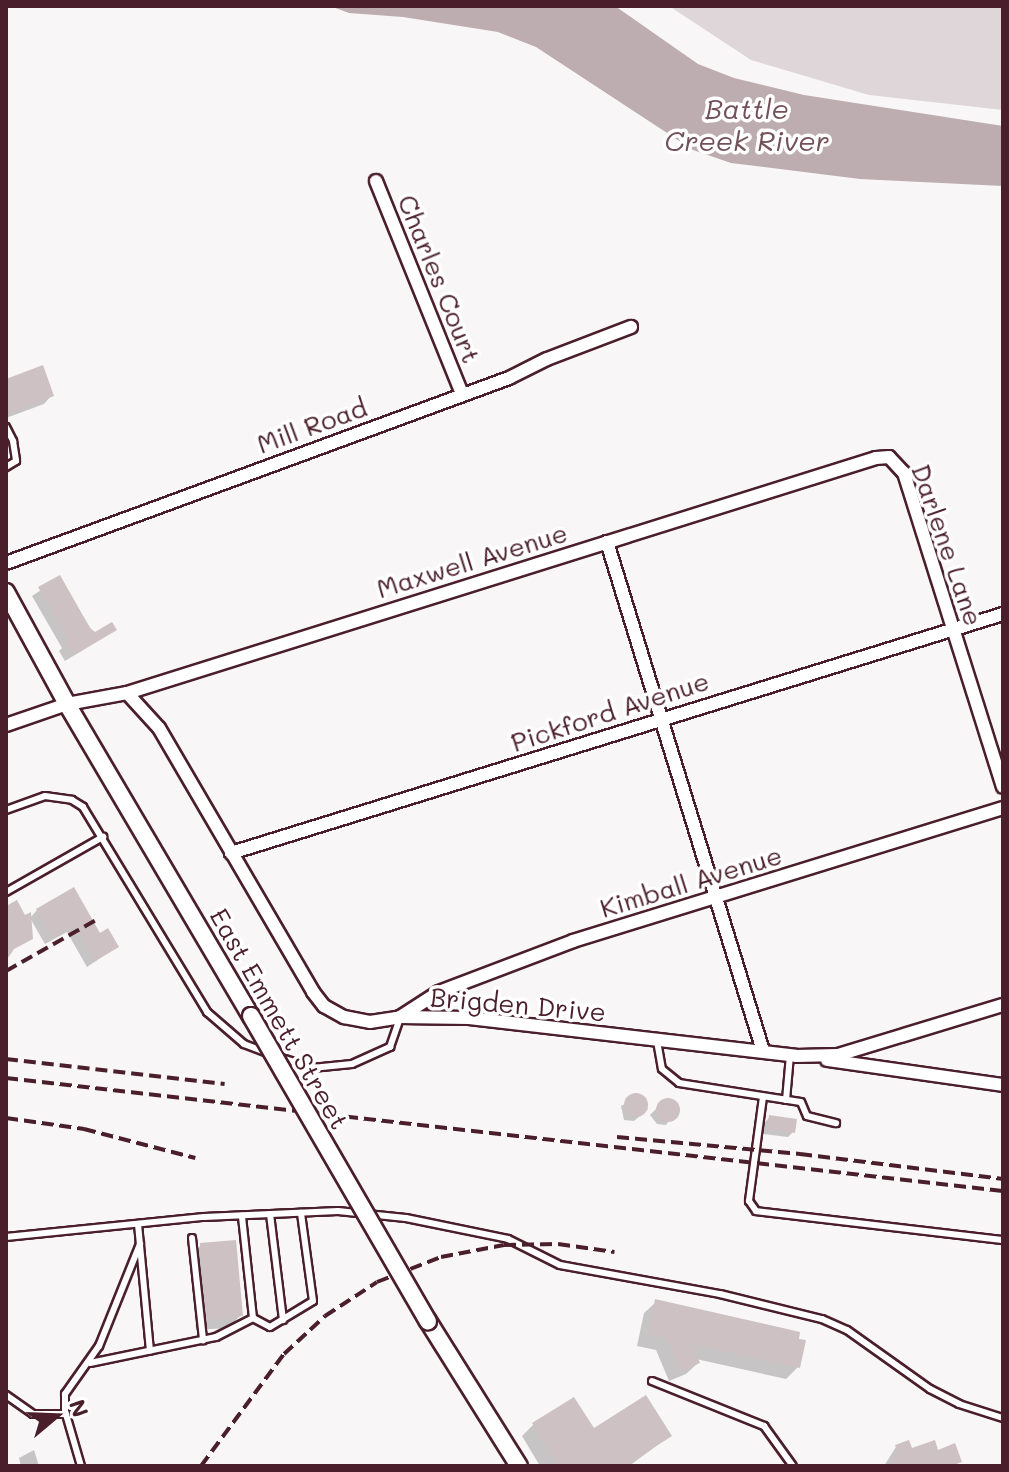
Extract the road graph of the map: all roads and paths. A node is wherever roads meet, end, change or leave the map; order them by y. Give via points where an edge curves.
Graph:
1 (376, 181) dead end
2 (631, 327) dead end
3 (462, 394) junction
4 (6, 427) edge
5 (889, 457) joint
6 (6, 467) edge
7 (607, 542) junction
8 (6, 563) edge
9 (6, 592) edge
10 (1003, 614) edge
11 (953, 628) junction
12 (127, 693) junction
13 (67, 704) junction
14 (659, 719) junction
15 (6, 725) edge
16 (1003, 787) edge
17 (1003, 808) edge
18 (6, 810) edge
19 (103, 837) junction
20 (231, 853) junction
21 (6, 892) edge
22 (718, 898) junction
23 (1003, 1005) edge
24 (400, 1017) junction
25 (657, 1041) junction
26 (763, 1051) junction
27 (793, 1055) junction
28 (1003, 1085) edge
29 (763, 1097) junction
30 (786, 1100) junction
31 (836, 1123) dead end
32 (301, 1213) junction
33 (270, 1214) junction
34 (242, 1216) junction
35 (138, 1224) junction
36 (6, 1237) edge
37 (192, 1238) dead end
38 (1003, 1240) edge
39 (140, 1244) junction
40 (253, 1318) junction
41 (283, 1320) junction
42 (203, 1340) junction
43 (150, 1350) junction
44 (90, 1363) junction
45 (652, 1381) dead end
46 (6, 1395) edge
47 (66, 1414) junction
48 (1003, 1418) edge
49 (81, 1466) edge
50 (519, 1466) edge
51 (793, 1466) edge

1 - 3 street, Charles Court
2 - 3 street, Mill Road
3 - 8 street, Mill Road
4 - 6 lane via 16,461
5 - 7 street, Maxwell Avenue
5 - 11 street, Darlene Lane via 904,473
7 - 12 street, Maxwell Avenue
7 - 14 street
9 - 13 street, East Emmett Street
10 - 11 street, Pickford Avenue
11 - 14 street, Pickford Avenue
11 - 16 street, Darlene Lane
12 - 13 street, Maxwell Avenue
12 - 20 street, Brigden Drive via 159,728
13 - 15 street, Maxwell Avenue
13 - 50 street, East Emmett Street, bridge via 428,1321
14 - 20 street, Pickford Avenue
14 - 22 street
17 - 22 street, Kimball Avenue
18 - 19 lane via 45,796 72,800 90,815
19 - 21 lane
19 - 24 lane via 207,1012 244,1044 307,1067 352,1064 390,1047
20 - 24 street, Brigden Drive via 324,1006 370,1022
22 - 24 street, Kimball Avenue via 509,964 439,992
22 - 26 street
23 - 27 street, Brigden Drive via 838,1055
24 - 25 street, Brigden Drive via 469,1018
25 - 26 street, Brigden Drive
25 - 29 lane via 662,1069 679,1083
26 - 27 street, Brigden Drive
27 - 28 street
27 - 30 lane
29 - 30 lane
29 - 38 lane via 749,1201 756,1211
30 - 31 lane via 801,1102 807,1116
32 - 33 lane
32 - 41 lane via 313,1301
32 - 48 lane via 406,1218 498,1236 560,1265 822,1319 847,1330 930,1389
33 - 34 lane
33 - 41 lane
34 - 35 lane
34 - 40 lane
35 - 36 lane
35 - 39 lane
37 - 42 lane
39 - 43 lane
39 - 44 lane
40 - 41 lane via 270,1327
40 - 42 lane
42 - 43 lane
43 - 44 lane
44 - 47 lane via 66,1390
45 - 51 lane via 764,1426
46 - 47 lane via 33,1414
47 - 49 lane

